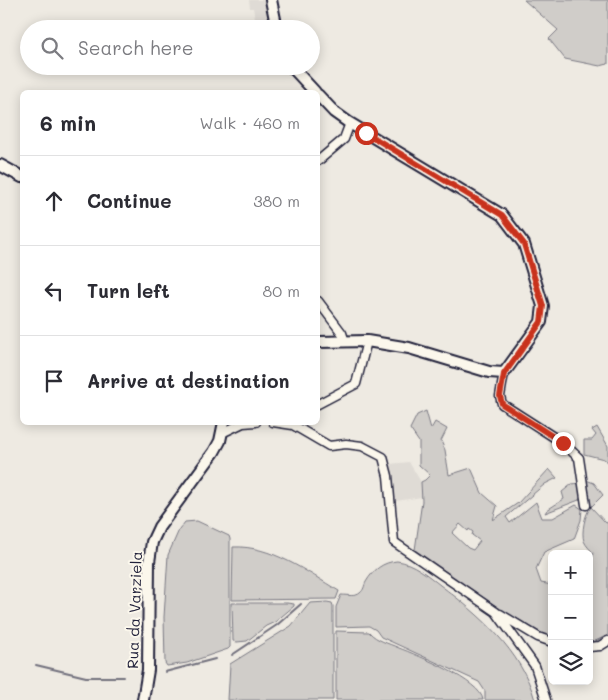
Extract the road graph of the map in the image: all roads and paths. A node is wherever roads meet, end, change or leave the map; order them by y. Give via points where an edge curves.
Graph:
1 (271, 0) edge
2 (275, 20) edge
3 (300, 75) edge
4 (313, 90) edge
5 (320, 98) edge
6 (350, 123) junction
7 (320, 159) edge
8 (0, 165) edge
9 (20, 176) edge
10 (320, 304) edge
11 (367, 341) junction
12 (320, 342) edge
13 (345, 342) junction
14 (504, 374) junction
15 (320, 403) edge
16 (224, 425) edge
17 (239, 425) edge
18 (296, 425) edge
19 (222, 434) junction
20 (586, 505) dead end
21 (496, 612) junction
22 (548, 641) edge
23 (608, 641) edge
24 (593, 647) edge
25 (142, 700) edge
26 (546, 700) edge

1 - 2 street
3 - 4 street
5 - 6 street
6 - 7 street via 344,139
6 - 14 street via 502,215 524,244 543,306 541,322
8 - 9 street
10 - 13 street
11 - 13 street
11 - 14 street via 409,348
11 - 15 street via 356,384
12 - 13 street
14 - 20 street via 500,396 502,404 563,443 579,458
16 - 19 street, Rua da Varziela
17 - 19 street
18 - 21 street via 329,446 362,446 384,456 394,542
19 - 25 street, Rua da Varziela via 214,452 159,526 152,542 148,670
21 - 22 street
21 - 26 street via 535,666
23 - 24 street

